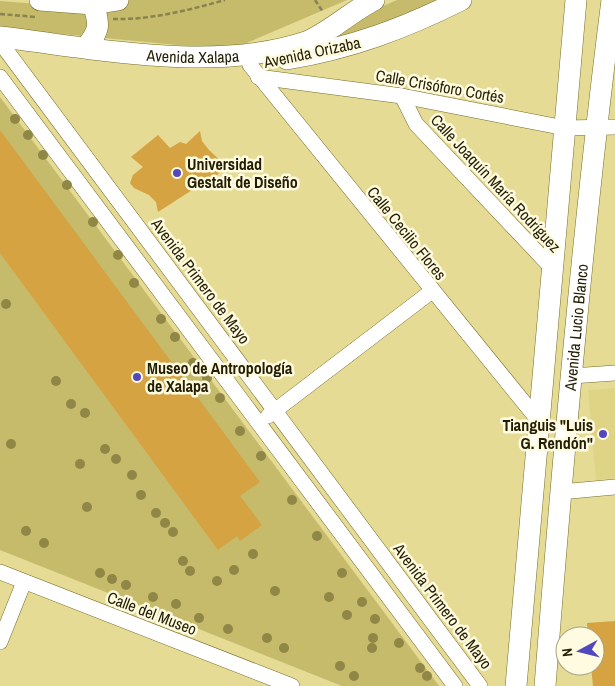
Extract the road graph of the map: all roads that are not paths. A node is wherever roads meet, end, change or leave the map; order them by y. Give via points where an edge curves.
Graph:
1 (40, 0) edge
2 (118, 0) edge
3 (374, 0) edge
4 (461, 0) edge
5 (576, 0) edge
6 (612, 0) edge
7 (93, 4) junction
8 (0, 37) edge
9 (0, 42) edge
10 (86, 47) junction
11 (155, 57) junction
12 (254, 71) junction
13 (0, 77) edge
14 (402, 96) junction
15 (565, 128) junction
16 (605, 128) edge
17 (552, 268) junction
18 (432, 291) junction
19 (615, 373) edge
20 (572, 376) junction
21 (276, 410) junction
22 (539, 421) junction
23 (259, 423) junction
24 (615, 487) edge
25 (560, 492) junction
26 (0, 572) edge
27 (24, 582) junction
28 (0, 642) edge
29 (292, 686) edge
30 (455, 686) edge
31 (480, 686) edge
32 (516, 686) edge
33 (545, 686) edge

1 - 7 main road
2 - 7 main road
3 - 11 main road, Avenida Xalapa via 308,41 261,54
4 - 12 main road, Avenida Orizaba via 378,38
5 - 15 main road, Avenida Lucio Blanco
6 - 16 main road, Avenida Lucio Blanco
7 - 10 main road via 98,19 97,35
8 - 10 main road, Avenida Xalapa
9 - 21 street, Avenida Primero de Mayo
10 - 11 main road, Avenida Xalapa
11 - 12 main road, Avenida Orizaba
12 - 14 street, Calle Crisóforo Cortés
12 - 18 street, Calle Cecilio Flores
13 - 23 street
14 - 15 street, Calle Crisóforo Cortés
14 - 17 street, Calle Joaquín María Rodríguez via 416,124
15 - 16 street, Calle Crisóforo Cortés
15 - 17 main road, Avenida Lucio Blanco
16 - 20 main road, Avenida Lucio Blanco
17 - 22 main road, Avenida Lucio Blanco
18 - 21 street
18 - 22 street, Calle Cecilio Flores
19 - 20 street
20 - 25 main road, Avenida Lucio Blanco
21 - 23 street
21 - 31 street, Avenida Primero de Mayo
22 - 32 main road, Avenida Lucio Blanco
23 - 30 street
24 - 25 street
25 - 33 main road, Avenida Lucio Blanco
26 - 27 street, Calle del Museo
27 - 28 street
27 - 29 street, Calle del Museo

